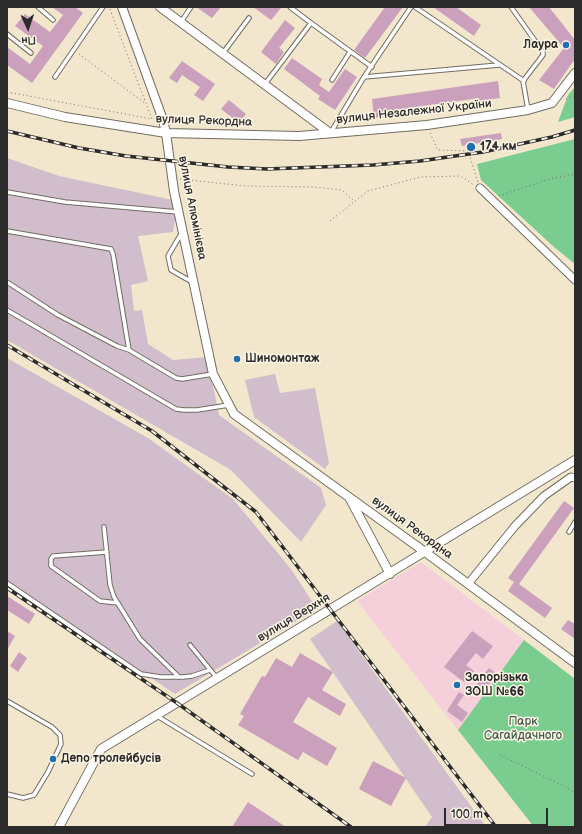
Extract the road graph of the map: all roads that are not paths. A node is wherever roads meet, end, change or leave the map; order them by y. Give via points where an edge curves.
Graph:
1 (38, 7) edge
2 (103, 7) edge
3 (122, 7) edge
4 (160, 7) edge
5 (191, 7) edge
6 (290, 7) edge
7 (411, 7) edge
8 (415, 7) edge
9 (511, 7) edge
10 (249, 18) dead end
11 (54, 20) dead end
12 (181, 22) junction
13 (311, 23) junction
14 (7, 34) edge
15 (350, 52) junction
16 (31, 53) dead end
17 (223, 53) junction
18 (500, 65) junction
19 (372, 67) junction
20 (575, 73) edge
21 (55, 77) dead end
22 (364, 77) junction
23 (332, 80) dead end
24 (524, 81) junction
25 (265, 84) junction
26 (7, 103) edge
27 (528, 110) junction
28 (166, 133) junction
29 (330, 133) junction
30 (480, 188) road end
31 (7, 192) edge
32 (179, 212) junction
33 (7, 231) edge
34 (183, 231) junction
35 (575, 280) edge
36 (7, 282) edge
37 (194, 284) junction
38 (7, 310) edge
39 (129, 350) junction
40 (213, 374) junction
41 (230, 405) junction
42 (234, 414) joint
43 (575, 460) edge
44 (575, 478) edge
45 (348, 497) junction
46 (575, 522) edge
47 (104, 527) dead end
48 (569, 532) dead end
49 (107, 552) junction
50 (425, 552) junction
51 (390, 574) junction
52 (7, 583) edge
53 (468, 584) junction
54 (118, 603) junction
55 (190, 645) dead end
56 (575, 663) edge
57 (210, 670) junction
58 (179, 677) junction
59 (217, 678) junction
60 (7, 701) edge
61 (156, 716) junction
62 (252, 774) dead end
63 (7, 794) edge
64 (59, 827) edge

1 - 11 lane
2 - 21 lane
3 - 28 street, вулиця Алюмінієва
4 - 12 street, вулиця Незалежної України
5 - 12 lane
6 - 13 lane
7 - 19 lane
8 - 18 lane
9 - 24 lane via 543,52
10 - 17 lane
12 - 17 street, вулиця Незалежної України
13 - 15 lane
13 - 25 lane
14 - 16 lane
15 - 19 lane
15 - 23 lane
17 - 25 street, вулиця Незалежної України
18 - 22 lane
18 - 24 lane
19 - 22 lane
20 - 27 street, вулиця Незалежної України via 552,103
22 - 29 lane
24 - 27 lane
25 - 29 street, вулиця Незалежної України
26 - 28 street, вулиця Рекордна via 65,117
27 - 29 street, вулиця Незалежної України via 427,125
28 - 29 street, вулиця Рекордна via 299,136
28 - 32 street, вулиця Алюмінієва
30 - 35 street
31 - 32 lane via 65,202
32 - 34 street, вулиця Алюмінієва
33 - 39 lane via 110,249 113,254
34 - 37 street, вулиця Алюмінієва
34 - 37 lane via 168,256 171,270
36 - 39 lane via 58,315
37 - 40 street, вулиця Алюмінієва
38 - 41 lane via 176,409 197,410
39 - 40 lane via 176,378
40 - 41 street, вулиця Алюмінієва
41 - 42 street, вулиця Алюмінієва
42 - 45 street, вулиця Рекордна
43 - 50 street, вулиця Верхня
44 - 53 street via 571,477 544,496 515,526
45 - 50 street, вулиця Рекордна
45 - 51 street
46 - 48 lane
47 - 49 lane
49 - 54 lane via 110,585
49 - 54 lane via 53,556 51,566 100,601
50 - 51 street, вулиця Верхня
50 - 53 street, вулиця Рекордна
51 - 59 street, вулиця Верхня
52 - 58 lane via 141,674
53 - 56 street, вулиця Рекордна
54 - 58 lane via 140,640
55 - 57 lane
57 - 58 lane
57 - 59 lane
59 - 61 street, вулиця Верхня
60 - 63 lane via 52,727 60,735 61,744 34,795 23,798
61 - 62 lane
61 - 64 street, вулиця Верхня via 101,749

